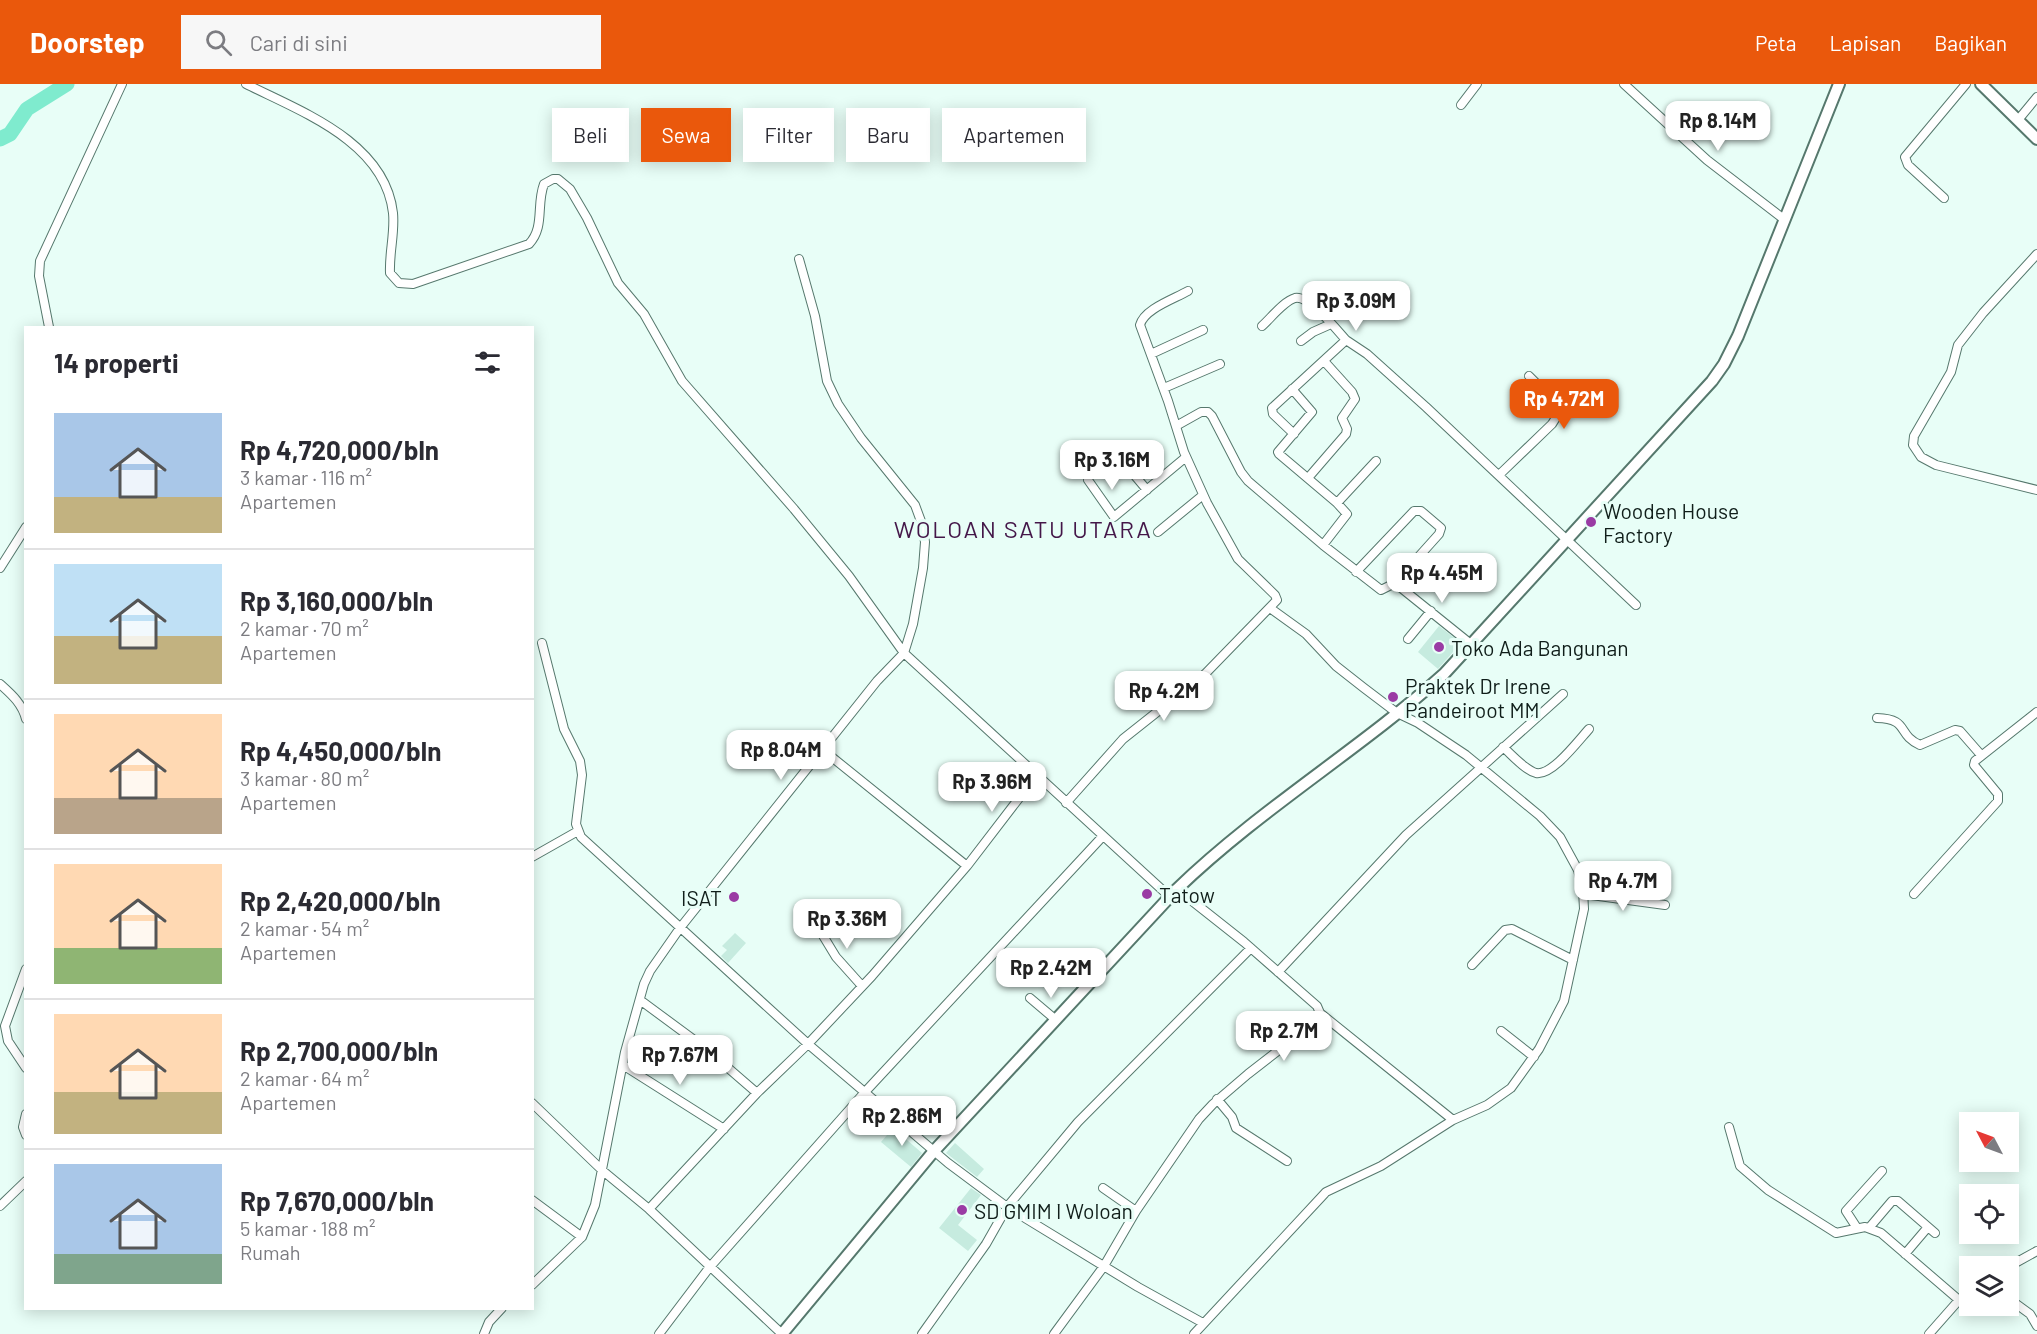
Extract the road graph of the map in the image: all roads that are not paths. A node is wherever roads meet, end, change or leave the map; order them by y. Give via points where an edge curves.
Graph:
1 (122, 84) edge
2 (246, 84) edge
3 (1477, 84) edge
4 (1624, 84) edge
5 (1839, 84) edge
6 (1966, 84) edge
7 (1981, 84) edge
8 (2037, 98) edge
9 (1461, 105) dead end
10 (2018, 120) junction
11 (2037, 139) edge
12 (1944, 198) dead end
13 (1785, 220) junction
14 (2037, 254) edge
15 (799, 259) dead end
16 (1188, 291) dead end
17 (1331, 324) junction
18 (49, 326) edge
19 (1262, 326) dead end
20 (1203, 330) dead end
21 (1346, 340) junction
22 (1301, 341) dead end
23 (1151, 354) junction
24 (1324, 360) junction
25 (1220, 364) dead end
26 (1529, 376) dead end
27 (1164, 388) junction
28 (1292, 389) junction
29 (1176, 426) junction
30 (1294, 434) junction
31 (1186, 457) junction
32 (1120, 458) dead end
33 (1376, 461) dead end
34 (1499, 475) junction
35 (1308, 478) junction
36 (1088, 480) dead end
37 (1147, 490) junction
38 (2037, 490) edge
39 (1203, 495) junction
40 (1337, 502) junction
41 (24, 529) edge
42 (1158, 532) dead end
43 (1566, 539) junction
44 (1323, 545) junction
45 (0, 568) edge
46 (1356, 572) junction
47 (1395, 583) junction
48 (1636, 604) dead end
49 (1270, 608) junction
50 (1431, 612) junction
51 (1408, 639) dead end
52 (542, 644) dead end
53 (1472, 645) junction
54 (904, 653) junction
55 (0, 684) edge
56 (1563, 694) dead end
57 (2037, 712) edge
58 (1397, 713) junction
59 (24, 714) edge
60 (1876, 718) dead end
61 (1589, 729) dead end
62 (1503, 747) junction
63 (823, 750) junction
64 (1982, 755) junction
65 (1480, 767) junction
66 (1036, 776) junction
67 (1066, 803) junction
68 (578, 831) junction
69 (1103, 836) junction
70 (534, 856) edge
71 (967, 866) junction
72 (1174, 893) junction
73 (1584, 894) junction
74 (1914, 894) dead end
75 (1665, 905) dead end
76 (680, 928) junction
77 (819, 930) dead end
78 (1251, 948) junction
79 (1573, 960) junction
80 (1472, 965) dead end
81 (1278, 972) junction
82 (24, 974) edge
83 (862, 986) junction
84 (1030, 998) dead end
85 (640, 1000) junction
86 (1320, 1013) junction
87 (1056, 1020) junction
88 (1500, 1031) dead end
89 (808, 1044) junction
90 (1534, 1057) junction
91 (24, 1065) edge
92 (623, 1065) junction
93 (865, 1092) junction
94 (757, 1093) junction
95 (1217, 1100) junction
96 (534, 1105) edge
97 (1454, 1120) junction
98 (1729, 1127) dead end
99 (724, 1129) junction
100 (934, 1151) junction
101 (1287, 1161) dead end
102 (603, 1171) junction
103 (1882, 1171) dead end
104 (24, 1183) edge
105 (1103, 1188) dead end
106 (534, 1201) edge
107 (0, 1206) edge
108 (1007, 1207) junction
109 (649, 1209) junction
110 (1136, 1210) junction
111 (1857, 1228) junction
112 (1869, 1228) junction
113 (582, 1237) junction
114 (2037, 1251) edge
115 (1905, 1254) junction
116 (2019, 1261) edge
117 (1104, 1266) junction
118 (709, 1268) junction
119 (534, 1283) edge
120 (1959, 1300) joint
121 (2019, 1306) edge
122 (499, 1310) edge
123 (1203, 1323) junction
124 (2037, 1326) edge
125 (484, 1334) edge
126 (659, 1334) edge
127 (782, 1334) edge
128 (922, 1334) edge
129 (1054, 1334) edge
130 (1194, 1334) edge
131 (1929, 1334) edge

1 - 18 street via 40,261 39,276
2 - 54 street via 330,128 375,166 389,194 393,214 390,273 404,284 529,244 539,228 544,184 553,178 570,189 618,283 644,314 682,381 849,576
3 - 9 street
4 - 13 street via 1707,160
5 - 13 main road
6 - 12 street via 1905,158
7 - 10 main road
8 - 10 street
10 - 11 main road
13 - 43 main road via 1738,336 1718,373
14 - 38 street via 1958,345 1952,372 1914,436 1913,445 1921,457 1936,465
15 - 54 street via 827,381 861,438 915,506 922,524 923,568
16 - 23 street via 1142,319 1140,325
17 - 19 street via 1313,306 1297,298
17 - 21 street
17 - 22 street
20 - 23 street
21 - 24 street
21 - 34 street via 1367,354
23 - 27 street
24 - 28 street
24 - 35 street via 1355,399 1342,418 1346,434
25 - 27 street
26 - 34 street via 1556,403 1557,416
27 - 29 street
28 - 30 street via 1312,410
28 - 30 street via 1271,409
29 - 31 street
29 - 44 street via 1208,412 1248,481
30 - 35 street via 1278,452
31 - 37 street
31 - 39 street
32 - 37 street
33 - 40 street
34 - 43 street
35 - 40 street
36 - 37 street via 1114,518
39 - 42 street
39 - 49 street via 1238,559 1275,595
40 - 44 street via 1347,516
41 - 45 street
43 - 48 street
43 - 53 main road
44 - 46 street
46 - 47 street via 1382,590
46 - 47 street via 1419,510 1441,531
47 - 50 street
49 - 58 street via 1295,624 1336,666
49 - 67 street via 1205,674 1124,739
50 - 51 street
50 - 53 street
52 - 68 street via 564,729 580,761
53 - 58 main road
54 - 63 street
54 - 66 street
55 - 59 street via 15,697
56 - 62 street
57 - 64 street
58 - 65 street via 1434,733
58 - 72 main road via 1215,853
60 - 64 street via 1891,718 1920,745 1960,731
61 - 62 street via 1543,773 1534,773
62 - 65 street
63 - 71 street
63 - 76 street
64 - 74 street via 1974,765 1998,794 1998,801
65 - 73 street via 1550,826 1578,870
65 - 81 street via 1406,835
66 - 67 street
66 - 71 street
67 - 69 street
68 - 70 street
68 - 76 street
69 - 72 street
69 - 93 street
71 - 83 street
72 - 78 street
72 - 87 main road
73 - 75 street
73 - 79 street
76 - 85 street via 650,971
76 - 89 street
77 - 83 street via 841,964
78 - 81 street
78 - 108 street via 1078,1122
79 - 80 street via 1512,929 1505,930
79 - 90 street via 1564,1002
81 - 86 street
82 - 91 street via 5,1032
83 - 89 street
84 - 87 street
85 - 92 street
85 - 94 street
86 - 95 street via 1311,1026
86 - 97 street
87 - 100 main road
88 - 90 street
89 - 93 street
89 - 94 street
90 - 97 street via 1503,1096
92 - 99 street
92 - 102 street
93 - 100 street
93 - 118 street
94 - 99 street
95 - 101 street via 1236,1128
95 - 110 street via 1189,1132
96 - 102 street
97 - 123 street via 1394,1158 1326,1192
98 - 111 street via 1740,1166 1768,1190 1836,1233
99 - 109 street
100 - 108 street
100 - 127 main road
102 - 109 street
102 - 113 street
103 - 111 street via 1846,1211
104 - 107 street
105 - 110 street
106 - 113 street
108 - 117 street
108 - 128 street via 986,1244
109 - 118 street
110 - 117 street
111 - 112 street
112 - 115 street
112 - 115 street via 1892,1201 1898,1201 1932,1230
113 - 119 street
114 - 116 street
115 - 120 street
117 - 123 street
117 - 129 street
118 - 126 street
118 - 127 street
120 - 131 street
121 - 124 street
122 - 125 street
123 - 130 street

